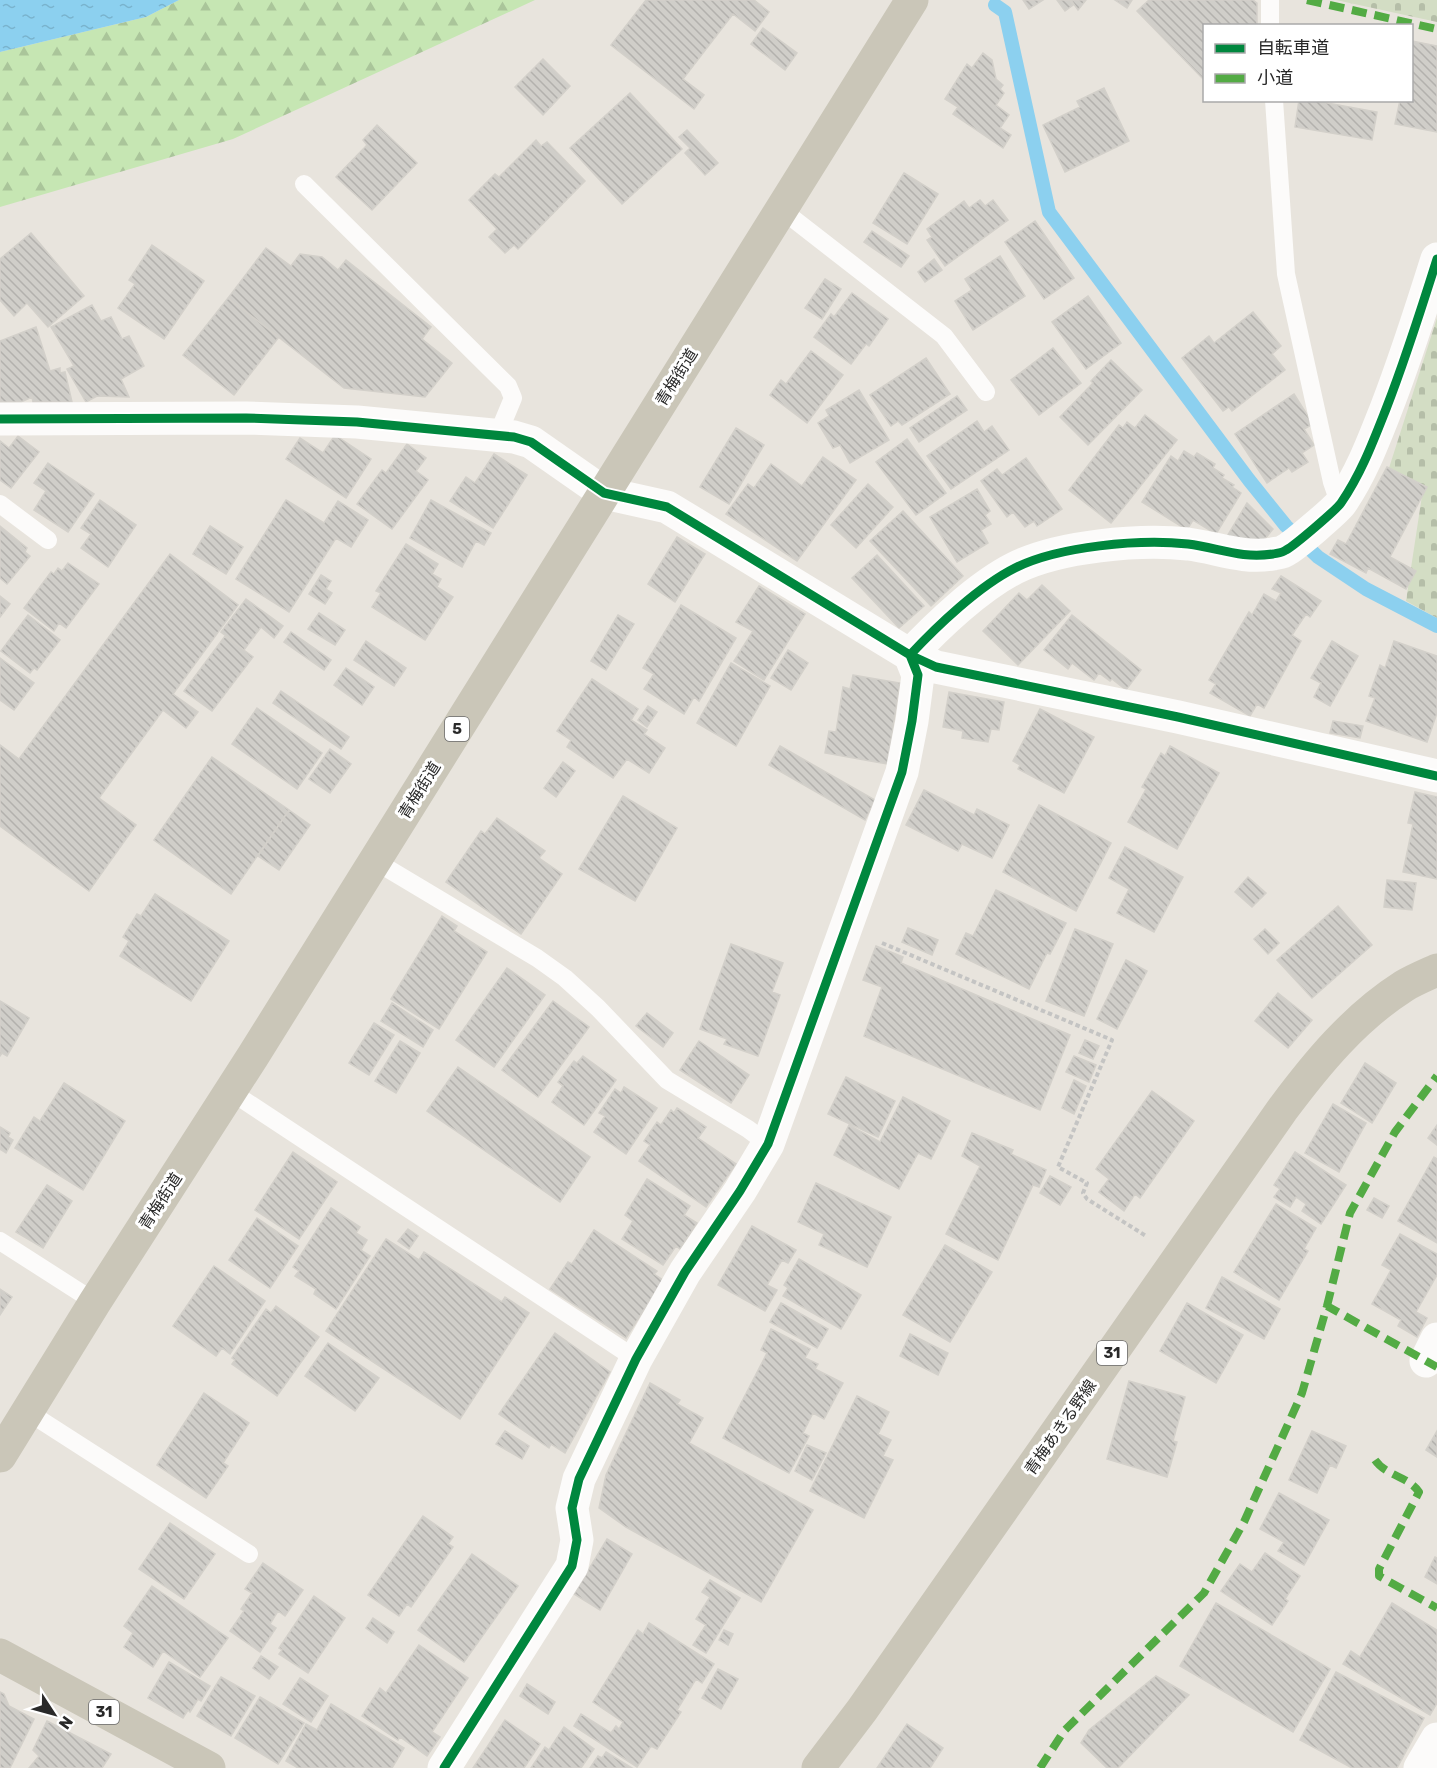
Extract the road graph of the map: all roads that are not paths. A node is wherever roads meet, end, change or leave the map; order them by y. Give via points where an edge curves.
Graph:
1 (912, 0) edge
2 (1269, 0) edge
3 (1270, 24) edge
4 (1274, 102) edge
5 (304, 184) dead end
6 (782, 210) junction
7 (1437, 259) edge
8 (986, 392) dead end
9 (0, 418) edge
10 (498, 434) junction
11 (604, 493) junction
12 (0, 504) edge
13 (1340, 505) junction
14 (48, 540) dead end
15 (910, 655) junction
16 (1437, 776) edge
17 (375, 861) junction
18 (1437, 970) edge
19 (230, 1091) junction
20 (768, 1144) junction
21 (0, 1241) edge
22 (95, 1302) junction
23 (636, 1359) junction
24 (28, 1412) junction
25 (0, 1456) edge
26 (249, 1554) dead end
27 (0, 1655) edge
28 (1437, 1739) edge
29 (209, 1768) edge
30 (444, 1768) edge
31 (818, 1768) edge
32 (1420, 1768) edge

1 - 6 main road, 青梅街道 / 5
2 - 3 lane
4 - 13 lane via 1286,274
5 - 10 lane via 508,386 513,398
6 - 8 lane via 944,336
6 - 11 main road, 青梅街道 / 5
7 - 13 street via 1367,459
9 - 10 street via 246,418 357,422
10 - 11 street via 531,442
11 - 15 street via 667,507
11 - 17 main road, 青梅街道 / 5
12 - 14 lane
13 - 15 street via 1285,552 1256,556 1190,544 1153,542 1052,555 1014,568 981,590
15 - 16 street via 936,667
15 - 20 street via 918,675 902,772
17 - 19 main road, 青梅街道 / 5
17 - 20 lane via 547,964 598,1008 667,1080
18 - 31 main road, 青梅あきる野線 / 31 via 1371,1010 1314,1068
19 - 22 main road, 青梅街道 / 5
19 - 23 lane
20 - 23 street via 685,1272
21 - 22 lane
22 - 24 main road, 青梅街道 / 5
23 - 30 street via 579,1479 572,1508 577,1540 572,1566
24 - 25 main road, 青梅街道 / 5
24 - 26 lane
27 - 29 main road, 31
28 - 32 street

